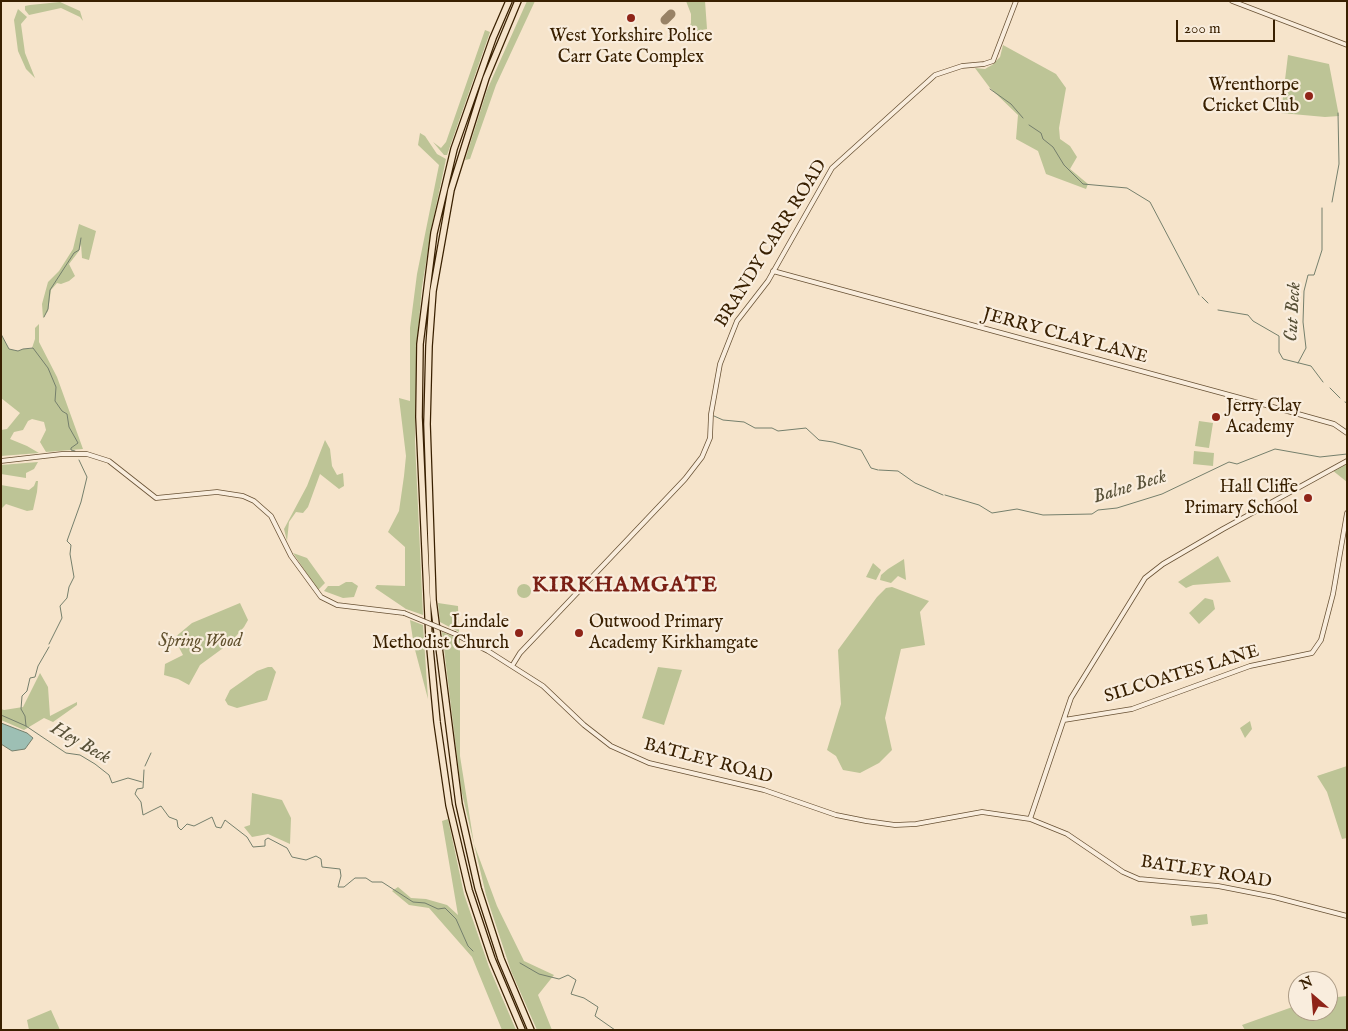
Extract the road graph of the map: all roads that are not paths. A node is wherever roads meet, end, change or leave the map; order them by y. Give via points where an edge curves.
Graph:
1 (509, 1) edge
2 (518, 1) edge
3 (1016, 1) edge
4 (1232, 1) edge
5 (1347, 45) edge
6 (773, 271) junction
7 (1347, 433) edge
8 (1, 461) edge
9 (1347, 461) edge
10 (1347, 513) edge
11 (512, 666) junction
12 (1064, 720) junction
13 (1030, 819) junction
14 (1347, 916) edge
15 (522, 1030) edge
16 (531, 1030) edge

1 - 15 highway via 454,150 434,233 420,344 419,417 429,638 449,805 469,890 492,959
2 - 16 highway via 486,78 451,190 434,291 427,424 434,600 459,804 478,888 501,959
3 - 6 street, BRANDY CARR ROAD via 993,61 935,75 832,168
4 - 5 street
6 - 7 street, JERRY CLAY LANE via 1334,424
6 - 11 street, BRANDY CARR ROAD via 737,321 720,364 710,438 702,457 685,479 520,653
8 - 11 street, BATLEY ROAD, bridge via 87,454 109,461 156,498 217,492 243,496 271,516 291,556 321,597 337,606 404,612 455,634
9 - 12 street via 1163,564 1144,578 1077,686
10 - 12 street, SILCOATES LANE via 1333,594 1320,640 1312,653 1250,666 1132,709
11 - 13 street, BATLEY ROAD via 543,686 598,737 649,763 764,790 836,815 866,821 916,824 982,812
12 - 13 street
13 - 14 street, BATLEY ROAD via 1067,834 1123,872 1139,879 1218,886

